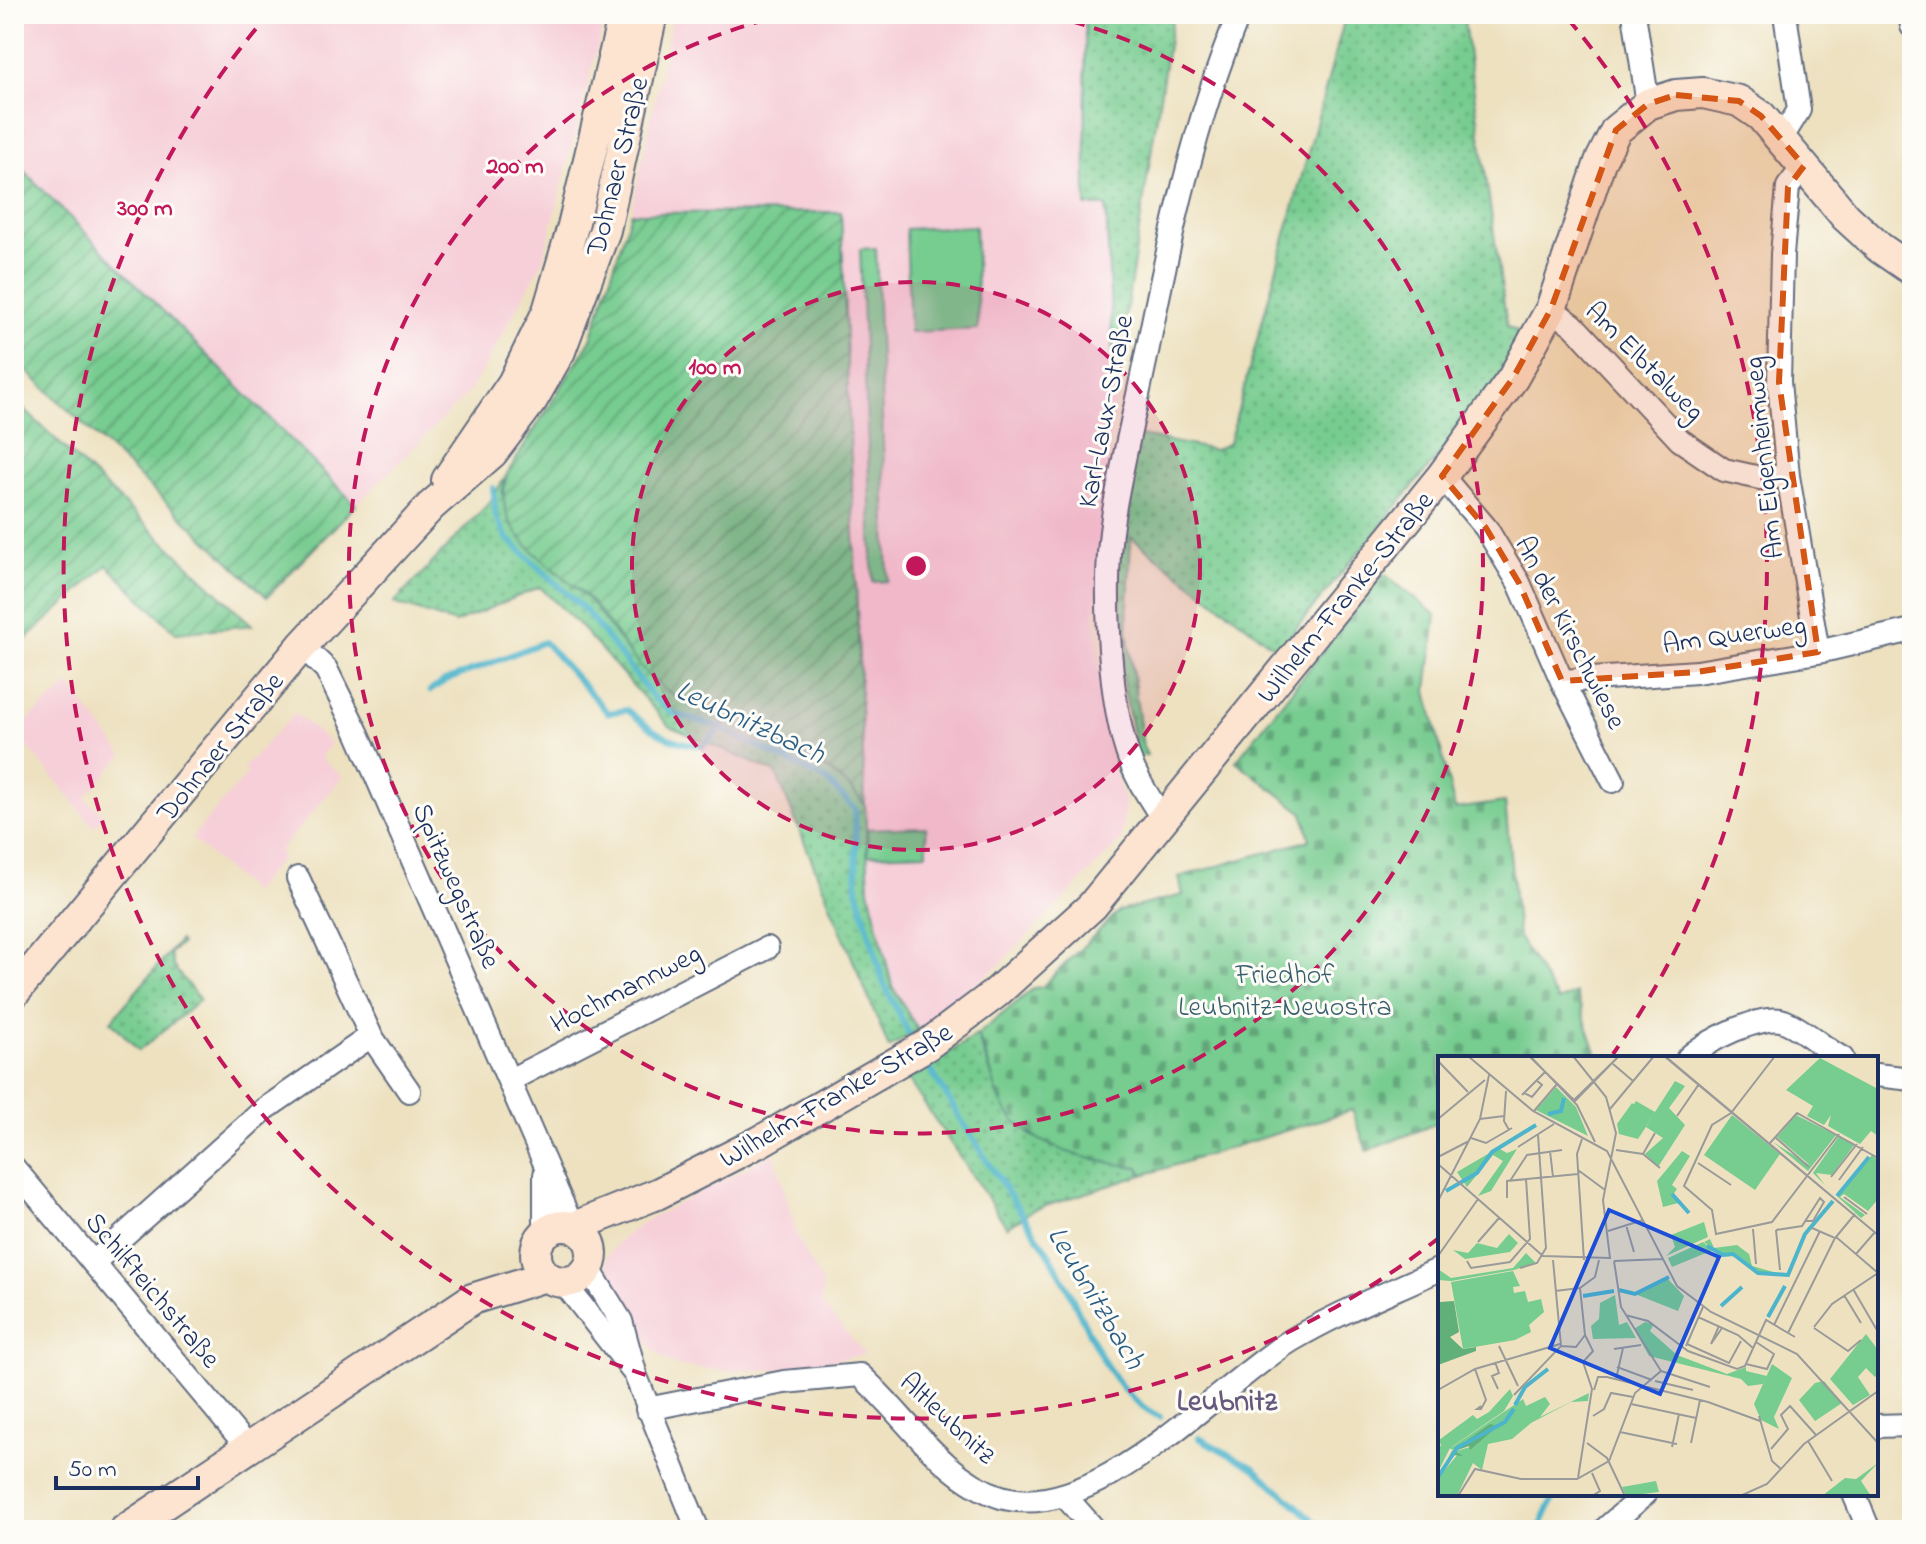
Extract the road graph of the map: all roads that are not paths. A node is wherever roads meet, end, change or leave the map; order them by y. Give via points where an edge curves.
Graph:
1 (624, 14) edge
2 (652, 14) edge
3 (1239, 14) edge
4 (1634, 14) edge
5 (1785, 14) edge
6 (1910, 14) edge
7 (1912, 26) edge
8 (1648, 104) junction
9 (1781, 139) junction
10 (1804, 166) junction
11 (1912, 270) edge
12 (1551, 309) junction
13 (1442, 476) junction
14 (1788, 476) junction
15 (431, 506) junction
16 (1912, 630) edge
17 (302, 646) junction
18 (1818, 652) junction
19 (1562, 681) junction
20 (1613, 781) dead end
21 (1164, 821) junction
22 (298, 878) dead end
23 (767, 948) dead end
24 (14, 993) edge
25 (371, 1036) junction
26 (1690, 1056) edge
27 (1839, 1056) edge
28 (1878, 1075) edge
29 (1912, 1079) edge
30 (510, 1080) junction
31 (409, 1091) dead end
32 (14, 1168) edge
33 (565, 1252) junction
34 (93, 1263) junction
35 (1438, 1270) edge
36 (647, 1409) junction
37 (1912, 1425) edge
38 (1878, 1426) edge
39 (248, 1448) junction
40 (1064, 1495) junction
41 (1643, 1496) edge
42 (1855, 1496) edge
43 (125, 1530) edge
44 (698, 1530) edge
45 (1095, 1530) edge
46 (1604, 1530) edge
47 (1869, 1530) edge

1 - 15 street, Dohnaer Straße via 548,311 513,383
2 - 15 street, Dohnaer Straße via 605,230 560,351 492,453
3 - 21 street, Karl-Laux-Straße via 1183,180 1112,520 1110,615 1116,701 1127,751
4 - 8 street
5 - 9 street via 1799,110
6 - 7 street
8 - 9 street, Wilhelm-Franke-Straße via 1703,93 1739,101
8 - 12 street, Wilhelm-Franke-Straße via 1616,130 1600,162
9 - 10 street, Wilhelm-Franke-Straße
10 - 11 street, Wilhelm-Franke-Straße via 1846,217
10 - 14 street, Am Eigenheimweg via 1788,187 1782,254 1779,382
12 - 13 street, Wilhelm-Franke-Straße via 1513,378
12 - 14 street, Am Elbtalweg via 1573,325 1680,440 1724,470 1760,478
13 - 19 street, An der Kirschwiese via 1486,528 1519,583
13 - 21 street, Wilhelm-Franke-Straße
14 - 18 street, Am Eigenheimweg
15 - 17 street, Dohnaer Straße
16 - 18 street, Am Querweg
17 - 24 street, Dohnaer Straße
17 - 30 street, Spitzwegstraße via 326,669 358,734
18 - 19 street, Am Querweg via 1697,672
19 - 20 street, An der Kirschwiese
21 - 33 street, Wilhelm-Franke-Straße via 1092,906 955,1025 843,1095 657,1194
22 - 25 street
23 - 30 street, Hochmannweg
25 - 31 street
25 - 34 street via 265,1109
26 - 27 street via 1704,1044 1752,1024 1782,1020
28 - 29 street
30 - 33 street, Spitzwegstraße via 544,1158
32 - 34 street, Schilfteichstraße
33 - 36 street via 621,1321
33 - 39 street, Wilhelm-Franke-Straße via 472,1299
34 - 39 street, Schilfteichstraße
35 - 40 street, Altleubnitz via 1291,1341 1111,1475
36 - 40 street, Altleubnitz via 784,1382 860,1375 936,1454 972,1483 1004,1498
36 - 44 street
37 - 38 street
39 - 43 street, Wilhelm-Franke-Straße
40 - 45 street
41 - 46 street
42 - 47 street

